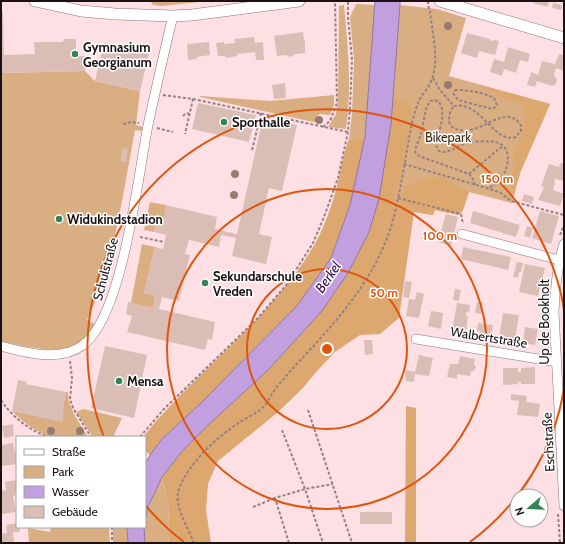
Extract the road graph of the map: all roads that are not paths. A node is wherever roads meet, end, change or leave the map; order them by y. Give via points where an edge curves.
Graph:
1 (35, 1) edge
2 (299, 1) edge
3 (440, 1) edge
4 (174, 16) junction
5 (564, 38) edge
6 (462, 234) road end
7 (564, 244) edge
8 (559, 260) junction
9 (416, 339) dead end
10 (1, 346) edge
11 (560, 348) edge
12 (557, 362) junction
13 (558, 401) joint
14 (563, 462) edge
15 (564, 506) edge

1 - 4 street via 81,11
2 - 4 street
3 - 5 street
4 - 10 street, Schulstraße via 148,125 118,278 97,331 84,345 69,352 37,353
6 - 8 street
7 - 8 street, Up de Bookholt
8 - 11 street, Up de Bookholt via 555,290
9 - 12 street, Walbertstraße
11 - 12 street, Up de Bookholt
12 - 13 street, Up de Bookholt
13 - 14 street, Eschstraße
14 - 15 street, Eschstraße

